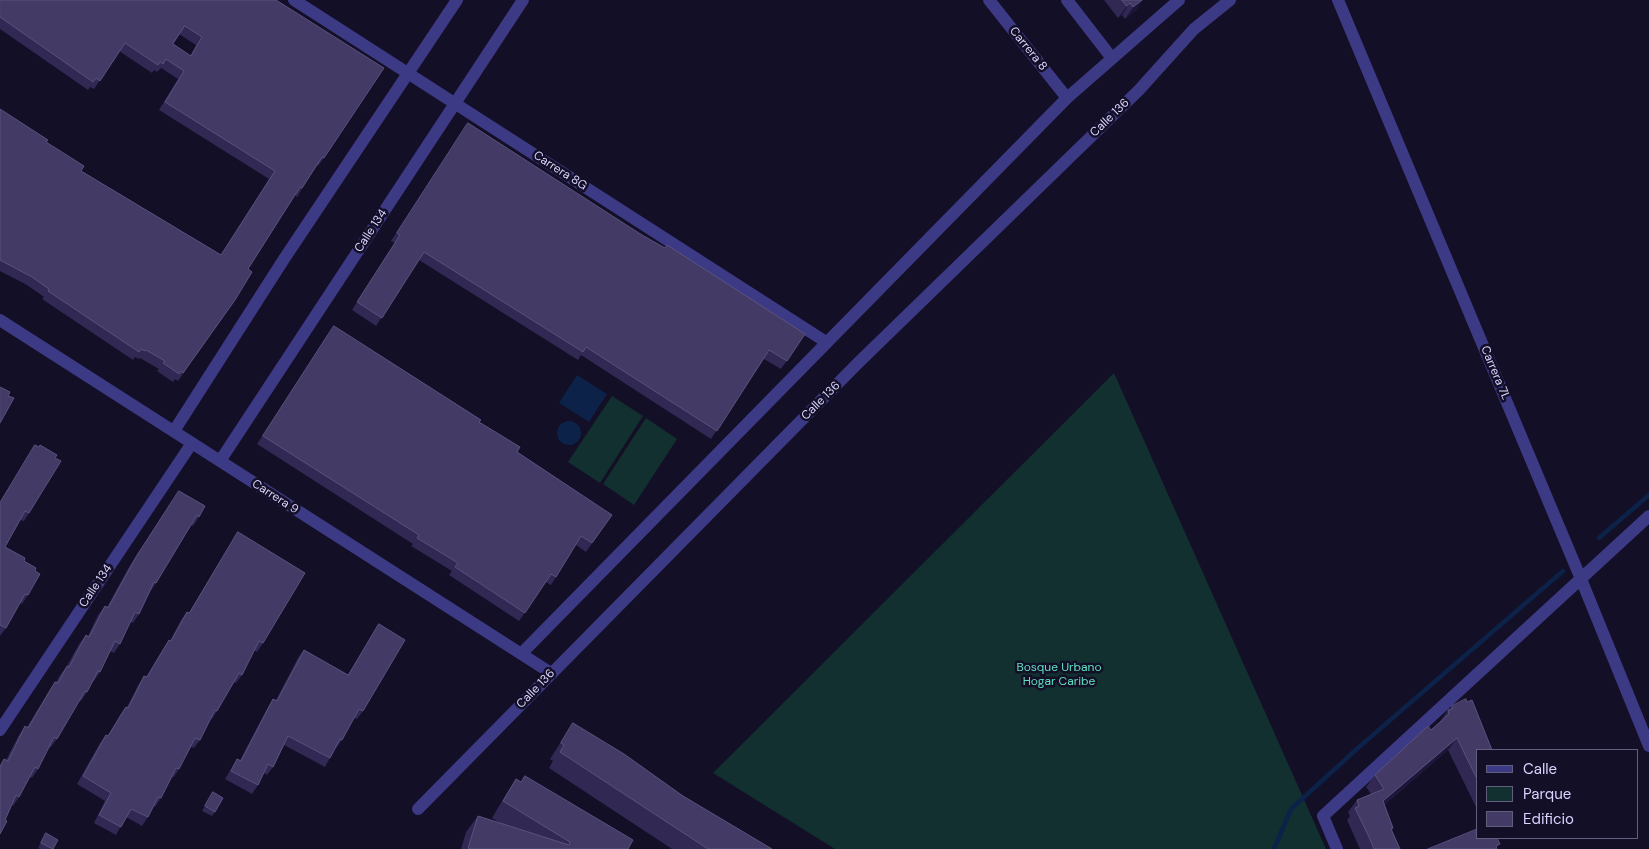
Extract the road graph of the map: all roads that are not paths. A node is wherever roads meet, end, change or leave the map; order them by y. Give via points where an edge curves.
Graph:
1 (294, 0) edge
2 (457, 0) edge
3 (523, 0) edge
4 (989, 0) edge
5 (1067, 0) edge
6 (1179, 0) edge
7 (1230, 0) edge
8 (1338, 0) edge
9 (1111, 57) junction
10 (408, 73) junction
11 (1067, 98) junction
12 (455, 103) junction
13 (0, 320) edge
14 (826, 342) junction
15 (174, 431) junction
16 (192, 443) junction
17 (220, 461) junction
18 (1649, 516) edge
19 (1581, 579) junction
20 (521, 654) junction
21 (552, 673) junction
22 (0, 730) edge
23 (1649, 746) edge
24 (418, 809) dead end
25 (1337, 849) edge

1 - 10 street, Carrera 8G
2 - 10 street
3 - 12 street, Calle 134
4 - 11 street, Carrera 8
5 - 9 street
6 - 9 street
7 - 21 street, Calle 136 via 1194,29 1139,90 858,363
8 - 19 street, Carrera 7L
9 - 11 street
10 - 12 street, Carrera 8G
10 - 15 street
11 - 14 street
12 - 14 street, Carrera 8G
12 - 17 street, Calle 134
13 - 15 street, Carrera 9
14 - 20 street
15 - 16 street, Carrera 9
16 - 17 street, Carrera 9
16 - 22 street, Calle 134
17 - 20 street, Carrera 9
18 - 19 street
19 - 23 street, Carrera 7L
19 - 25 street via 1323,816
20 - 21 street, Carrera 9
21 - 24 street, Calle 136

